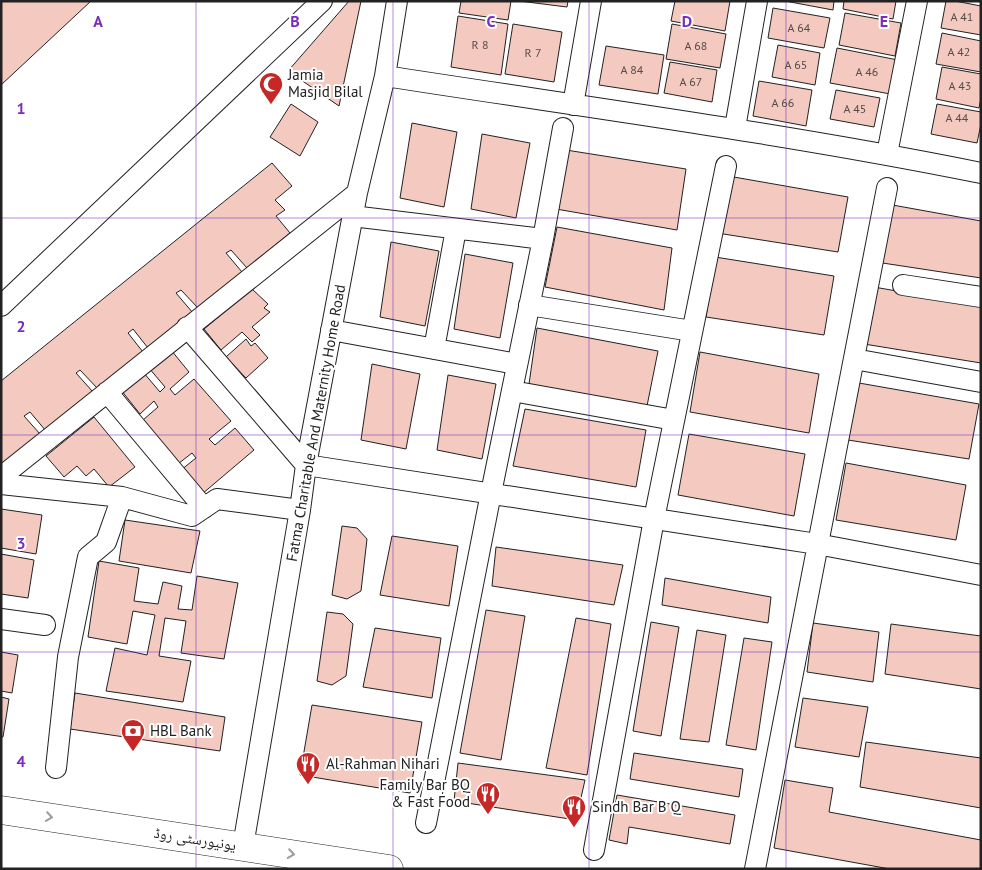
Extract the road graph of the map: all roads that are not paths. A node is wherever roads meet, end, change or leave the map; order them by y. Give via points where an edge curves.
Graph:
1 (322, 1) edge
2 (397, 1) edge
3 (591, 1) edge
4 (757, 1) edge
5 (917, 1) edge
6 (385, 76) junction
7 (573, 105) junction
8 (563, 128) dead end
9 (735, 128) junction
10 (887, 154) junction
11 (726, 166) dead end
12 (981, 173) edge
13 (887, 188) dead end
14 (357, 193) junction
15 (352, 216) junction
16 (456, 228) junction
17 (543, 239) junction
18 (903, 285) dead end
19 (981, 297) edge
20 (529, 305) junction
21 (1, 306) edge
22 (187, 327) junction
23 (331, 330) junction
24 (692, 331) junction
25 (434, 349) junction
26 (854, 359) junction
27 (517, 364) junction
28 (981, 382) edge
29 (512, 391) junction
30 (107, 392) junction
31 (674, 420) junction
32 (306, 465) junction
33 (1, 477) edge
34 (1, 484) edge
35 (491, 493) junction
36 (122, 498) junction
37 (204, 508) junction
38 (300, 510) junction
39 (654, 519) junction
40 (817, 544) junction
41 (981, 575) edge
42 (1, 619) edge
43 (45, 625) dead end
44 (56, 768) dead end
45 (1, 810) edge
46 (426, 823) dead end
47 (243, 846) junction
48 (594, 850) dead end
49 (389, 869) edge
50 (755, 869) edge

1 - 21 street
2 - 6 street, Fatma Charitable And Maternity Home Road
3 - 7 street
4 - 9 street
5 - 10 street
6 - 7 street
6 - 14 street, Fatma Charitable And Maternity Home Road
7 - 9 street
8 - 17 street
9 - 10 street
10 - 12 street
11 - 24 street
13 - 26 street
14 - 15 street, Fatma Charitable And Maternity Home Road
14 - 22 street
15 - 16 street
15 - 23 street, Fatma Charitable And Maternity Home Road
16 - 17 street
16 - 25 street
17 - 20 street
18 - 19 street
20 - 24 street
20 - 27 street
22 - 30 street
22 - 32 street
23 - 25 street
23 - 32 street, Fatma Charitable And Maternity Home Road
24 - 31 street
25 - 27 street
26 - 28 street
26 - 40 street
27 - 29 street
29 - 31 street
29 - 35 street
30 - 33 street
30 - 37 street
31 - 39 street
32 - 35 street
32 - 38 street, Fatma Charitable And Maternity Home Road
34 - 36 street
35 - 39 street
35 - 46 street
36 - 37 street via 192,516
36 - 44 street via 106,542 88,557 68,657
37 - 38 street via 218,499
38 - 47 street, Fatma Charitable And Maternity Home Road
39 - 40 street
39 - 48 street
40 - 41 street
40 - 50 street
42 - 43 street
45 -> 47 main road, یونیورسٹی روڈ
47 -> 49 main road, یونیورسٹی روڈ

